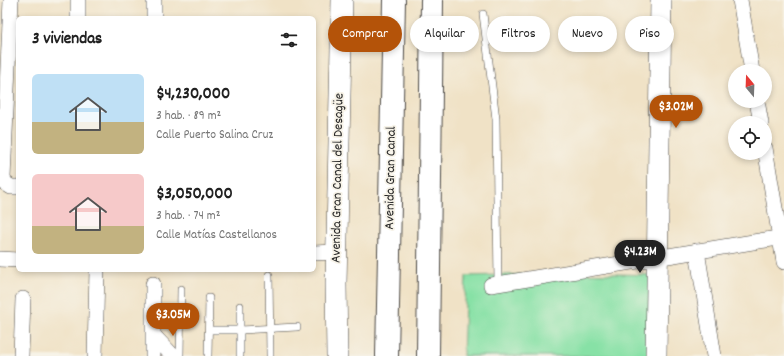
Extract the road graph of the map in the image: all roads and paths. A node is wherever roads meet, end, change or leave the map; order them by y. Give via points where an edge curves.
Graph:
1 (11, 0) edge
2 (78, 0) edge
3 (154, 0) edge
4 (342, 0) edge
5 (394, 0) edge
6 (432, 0) edge
7 (661, 0) edge
8 (740, 0) edge
9 (483, 14) dead end
10 (78, 16) edge
11 (154, 16) edge
12 (751, 64) edge
13 (767, 160) edge
14 (16, 187) edge
15 (782, 237) edge
16 (697, 251) junction
17 (336, 252) junction
18 (316, 253) edge
19 (658, 258) junction
20 (0, 259) edge
21 (16, 260) edge
22 (784, 262) edge
23 (97, 272) edge
24 (269, 275) dead end
25 (153, 284) dead end
26 (494, 284) joint
27 (181, 289) dead end
28 (209, 298) dead end
29 (23, 299) dead end
30 (240, 306) dead end
31 (297, 327) dead end
32 (270, 329) junction
33 (209, 330) junction
34 (240, 330) junction
35 (154, 336) junction
36 (21, 356) edge
37 (95, 356) edge
38 (153, 356) edge
39 (173, 356) edge
40 (180, 356) edge
41 (208, 356) edge
42 (240, 356) edge
43 (270, 356) edge
44 (337, 356) edge
45 (387, 356) edge
46 (428, 356) edge
47 (656, 356) edge
48 (714, 356) edge

1 - 14 street via 3,178 5,184
2 - 10 street
3 - 11 street
4 - 17 street, Avenida Gran Canal del Desagüe
5 - 45 main road, Avenida Gran Canal
6 - 46 main road
7 - 19 street
8 - 12 street
9 - 26 lane via 496,119
13 - 15 street
15 - 16 street
15 - 22 street
16 - 19 street
16 - 48 street
17 - 18 street
17 - 44 street, Avenida Gran Canal del Desagüe
19 - 26 street
19 - 47 street
20 - 21 street
23 - 37 street
24 - 32 lane
25 - 35 street
27 - 40 lane
28 - 33 lane
29 - 36 street
30 - 34 lane
31 - 32 lane
32 - 34 lane
32 - 43 lane
33 - 34 lane
33 - 41 lane
34 - 42 lane
35 - 38 street
35 - 39 street

